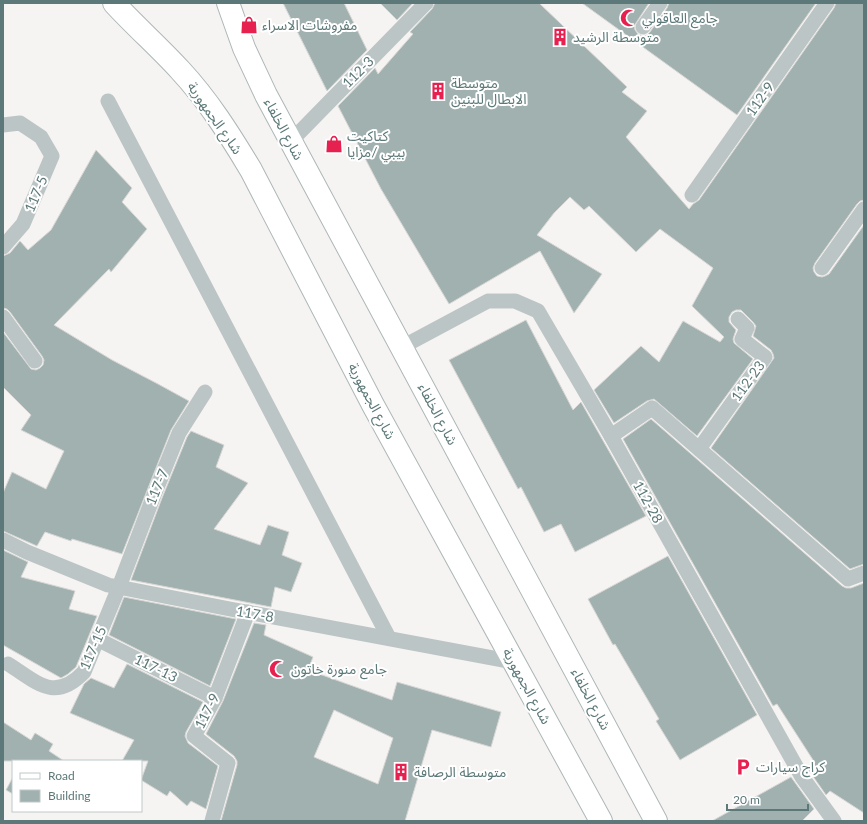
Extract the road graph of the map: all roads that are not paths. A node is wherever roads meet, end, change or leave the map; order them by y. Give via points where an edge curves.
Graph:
1 (114, 3) edge
2 (228, 3) edge
3 (426, 3) edge
4 (660, 3) edge
5 (827, 3) edge
6 (643, 27) dead end
7 (108, 101) dead end
8 (3, 125) edge
9 (291, 141) junction
10 (692, 195) dead end
11 (864, 209) edge
12 (3, 247) edge
13 (822, 268) dead end
14 (3, 316) edge
15 (738, 319) dead end
16 (402, 347) junction
17 (35, 361) dead end
18 (205, 392) dead end
19 (611, 436) junction
20 (699, 449) junction
21 (3, 540) edge
22 (864, 573) edge
23 (119, 587) junction
24 (248, 612) junction
25 (389, 638) junction
26 (97, 639) junction
27 (514, 662) junction
28 (8, 664) dead end
29 (215, 698) junction
30 (212, 821) edge
31 (602, 821) edge
32 (656, 821) edge
33 (834, 821) edge

1 - 27 main road, شارع الجمهورية via 180,71 206,102 251,170 373,405
2 - 9 main road, شارع الخلفاء via 244,48
3 - 9 lane, 112-3
4 - 6 lane
5 - 10 lane, 112-9
7 - 25 lane
8 - 12 lane, 117-5 via 20,123 41,137 52,156 23,224
9 - 16 main road, شارع الخلفاء
11 - 13 lane
14 - 17 lane
15 - 20 lane, 112-23 via 747,328 742,339 765,357
16 - 19 lane, 112-28 via 488,302 515,301 538,311
16 - 32 main road, شارع الخلفاء
18 - 23 lane, 117-7 via 180,433
19 - 20 lane via 652,408
19 - 33 lane, 112-28 via 802,777
20 - 22 lane via 848,579
21 - 23 lane, 117-8 via 108,585
23 - 24 lane, 117-8
23 - 26 lane, 117-15
24 - 25 lane, 117-8
24 - 29 lane, 117-9
25 - 27 lane, 117-8
26 - 28 lane, 117-15 via 84,672 64,687 44,686
26 - 29 lane, 117-13
27 - 31 main road, شارع الجمهورية
29 - 30 lane, 117-9 via 194,736 228,763

